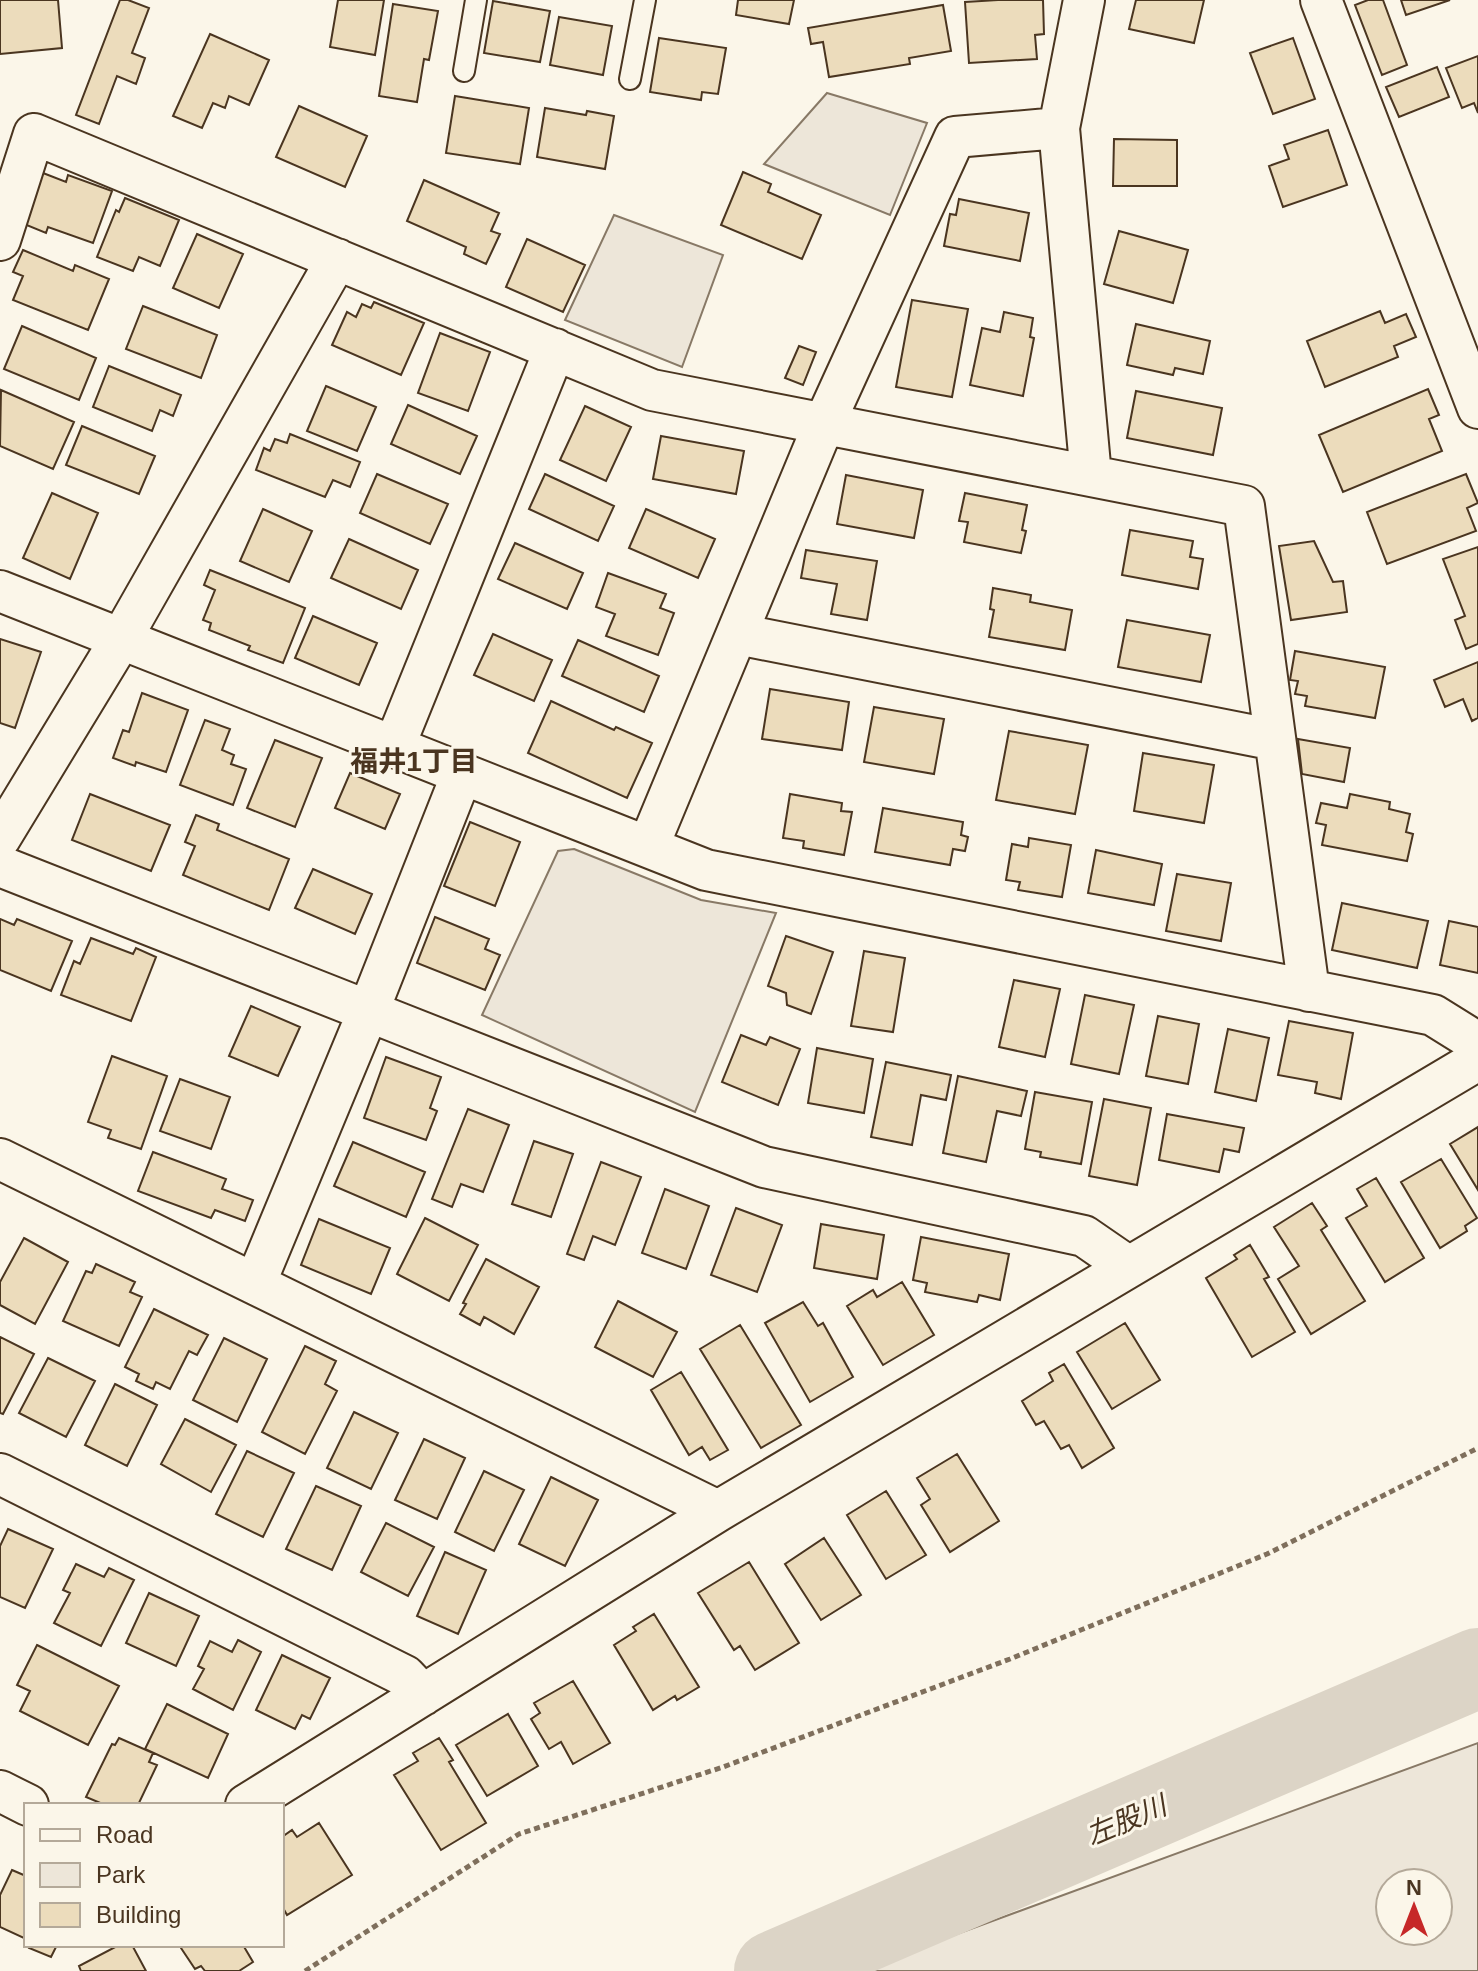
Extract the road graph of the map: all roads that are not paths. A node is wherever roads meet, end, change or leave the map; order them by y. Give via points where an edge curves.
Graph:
1 (476, 0) edge
2 (645, 0) edge
3 (1084, 0) edge
4 (1321, 0) edge
5 (464, 71) dead end
6 (630, 79) dead end
7 (1059, 128) junction
8 (0, 240) edge
9 (337, 259) junction
10 (555, 349) junction
11 (1478, 408) edge
12 (824, 424) junction
13 (1091, 476) junction
14 (0, 591) edge
15 (737, 634) junction
16 (121, 639) junction
17 (1275, 740) junction
18 (394, 747) junction
19 (462, 774) junction
20 (0, 838) edge
21 (648, 847) junction
22 (0, 866) edge
23 (1309, 991) junction
24 (368, 1012) junction
25 (1478, 1043) edge
26 (1478, 1060) edge
27 (0, 1159) edge
28 (1129, 1267) junction
29 (255, 1284) junction
30 (0, 1474) edge
31 (718, 1511) junction
32 (423, 1695) junction
33 (0, 1791) edge
34 (24, 1803) edge
35 (249, 1803) edge

1 - 5 lane
2 - 6 lane
3 - 7 street
4 - 11 street
7 - 12 street via 955,137
7 - 13 street
8 - 9 street via 34,134
9 - 10 street
9 - 16 street
10 - 12 street via 652,390
10 - 18 street
12 - 13 street
12 - 15 street
13 - 17 street via 1244,506
14 - 16 street
15 - 17 street
15 - 21 street
16 - 18 street
16 - 20 street
17 - 23 street
18 - 19 street
19 - 21 street
19 - 24 street
21 - 23 street via 706,870
22 - 24 street
23 - 25 street via 1433,1015
24 - 28 street via 764,1167 1084,1236
24 - 29 street
26 - 28 street
27 - 29 street
28 - 31 street
29 - 31 street
30 - 32 street via 405,1676
31 - 32 street
32 - 35 street
33 - 34 street

